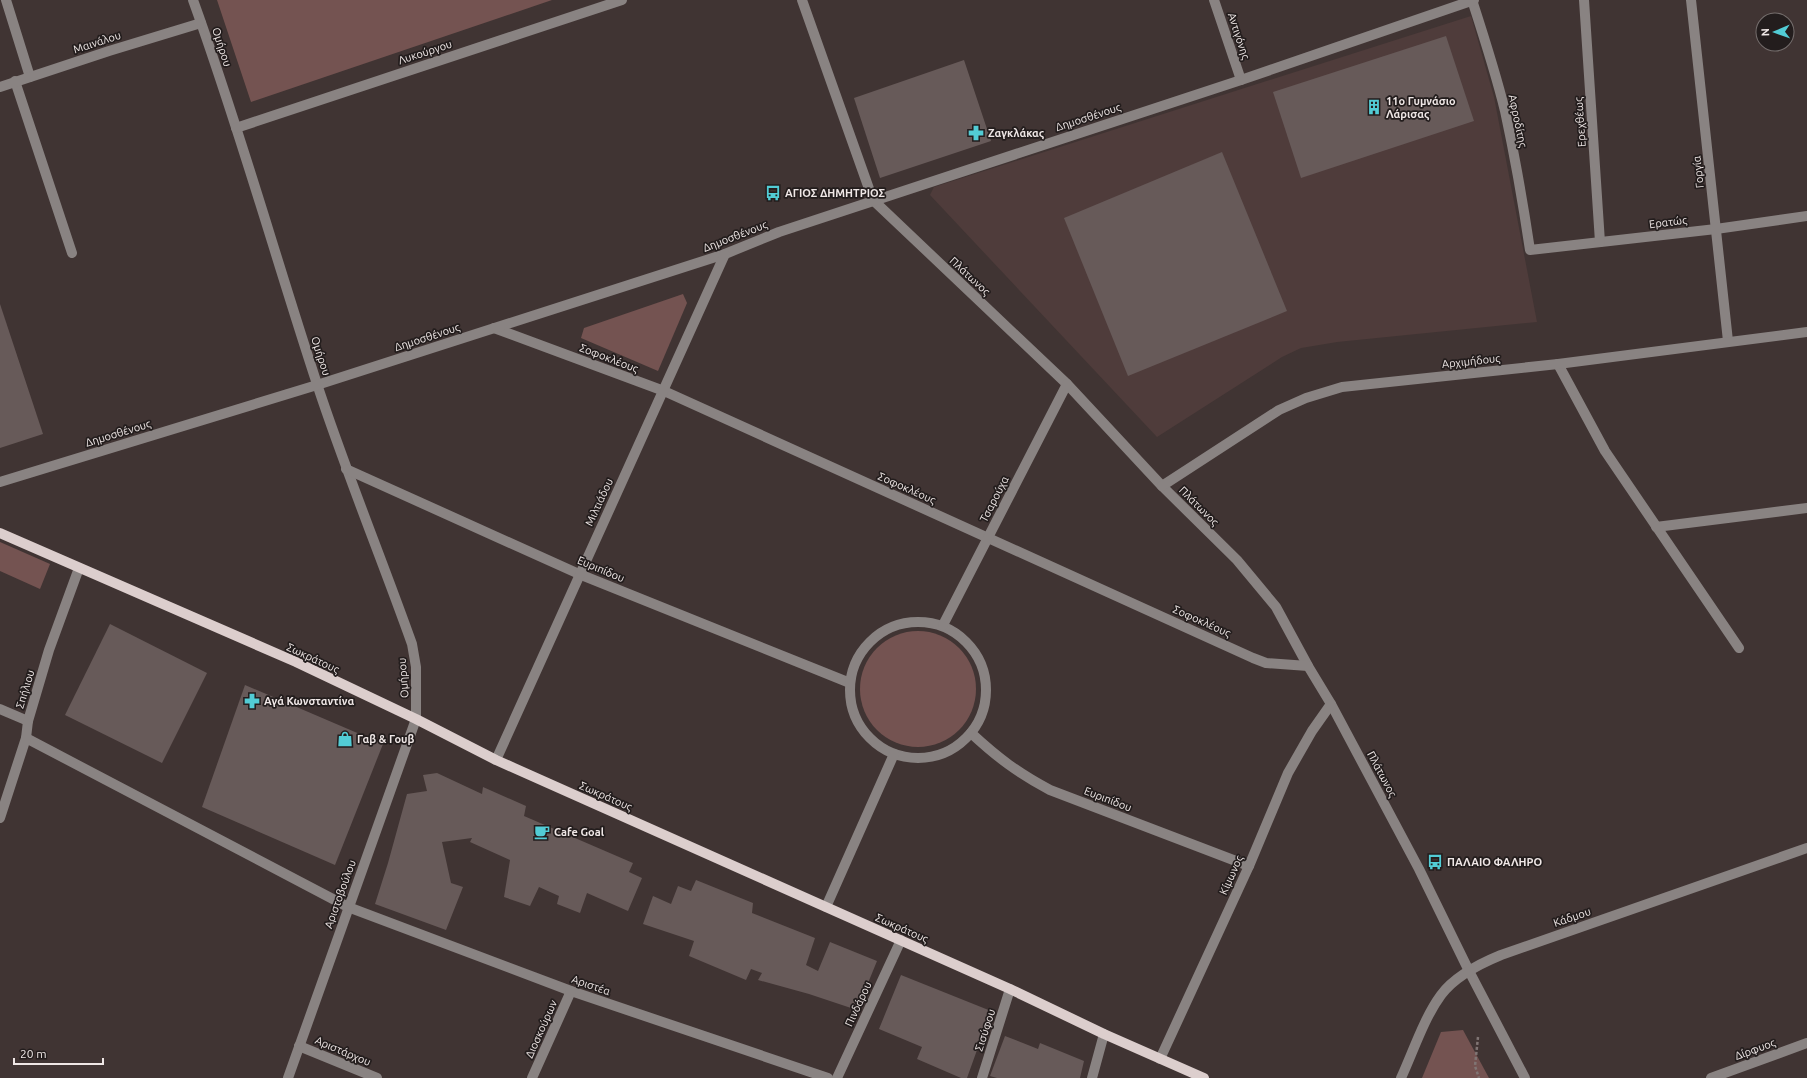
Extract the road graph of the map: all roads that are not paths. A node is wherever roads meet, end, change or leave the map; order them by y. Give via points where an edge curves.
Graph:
1 (6, 0) edge
2 (193, 0) edge
3 (622, 0) edge
4 (802, 0) edge
5 (1214, 0) edge
6 (1473, 0) edge
7 (1584, 0) edge
8 (1691, 0) edge
9 (201, 23) junction
10 (30, 77) junction
11 (1241, 80) junction
12 (16, 81) junction
13 (0, 87) edge
14 (236, 128) junction
15 (873, 200) junction
16 (1807, 216) edge
17 (1716, 229) junction
18 (1600, 242) junction
19 (1530, 250) joint
20 (72, 253) dead end
21 (725, 254) junction
22 (494, 328) junction
23 (1807, 332) edge
24 (1728, 341) junction
25 (1558, 364) junction
26 (1067, 384) junction
27 (317, 385) junction
28 (664, 391) junction
29 (346, 468) junction
30 (0, 482) edge
31 (1162, 486) junction
32 (1807, 508) edge
33 (1656, 527) junction
34 (0, 533) edge
35 (987, 537) junction
36 (79, 568) junction
37 (579, 574) junction
38 (943, 626) junction
39 (1739, 648) dead end
40 (1308, 666) junction
41 (850, 683) junction
42 (1331, 704) junction
43 (0, 709) edge
44 (416, 719) junction
45 (28, 721) junction
46 (971, 733) junction
47 (26, 738) junction
48 (894, 754) junction
49 (496, 760) junction
50 (0, 818) edge
51 (1807, 848) edge
52 (1249, 866) junction
53 (348, 907) junction
54 (826, 907) junction
55 (901, 940) junction
56 (1469, 971) junction
57 (1010, 989) junction
58 (572, 991) junction
59 (1104, 1034) junction
60 (1807, 1043) edge
61 (299, 1046) junction
62 (1160, 1059) junction
63 (288, 1078) edge
64 (377, 1078) edge
65 (532, 1078) edge
66 (828, 1078) edge
67 (837, 1078) edge
68 (982, 1078) edge
69 (1092, 1078) edge
70 (1204, 1078) edge
71 (1401, 1078) edge
72 (1525, 1078) edge
73 (1711, 1078) edge

1 - 10 street
2 - 9 street, Ομήρου
3 - 14 street, Λυκούργου
4 - 15 street, Πλάτωνος
5 - 11 street, Αντιγόνης
6 - 11 street, Δημοσθένους
6 - 19 street, Αφροδίτης via 1505,112
7 - 18 street, Ερεχθέως
8 - 17 street, Γοργία
9 - 10 street, Μαινάλου
9 - 14 street, Ομήρου
10 - 12 street, Μαινάλου
11 - 15 street, Δημοσθένους
12 - 13 street, Μαινάλου
12 - 20 street
14 - 27 street, Ομήρου
15 - 21 street, Δημοσθένους via 779,232
15 - 26 street, Πλάτωνος
16 - 17 street, Ερατώς
17 - 18 street, Ερατώς
17 - 24 street, Γοργία
18 - 19 street, Ερατώς
21 - 22 street, Δημοσθένους
21 - 28 street, Μιλτιάδου
22 - 27 street, Δημοσθένους
22 - 28 street, Σοφοκλέους
23 - 24 street, Αρχιμήδους
24 - 25 street, Αρχιμήδους
25 - 31 street, Αρχιμήδους via 1342,387 1326,391 1279,410
25 - 33 street via 1605,451
26 - 31 street, Πλάτωνος
26 - 35 street, Τσαρούχα
27 - 29 street, Ομήρου
27 - 30 street, Δημοσθένους
28 - 35 street, Σοφοκλέους
28 - 37 street, Μιλτιάδου
29 - 37 street, Ευριπίδου
29 - 44 street, Ομήρου via 412,644 416,667
31 - 40 street, Πλάτωνος via 1224,547 1261,588 1276,607
32 - 33 street
33 - 39 street
34 - 36 main road, Σωκράτους
35 - 38 street, Τσαρούχα
35 - 40 street, Σοφοκλέους via 1266,663
36 - 44 main road, Σωκράτους via 296,662
36 - 45 street, Σπήλιου via 55,631
37 - 41 street, Ευριπίδου
37 - 49 street, Μιλτιάδου
38 - 41 street via 920,621 897,624 876,636 860,654
38 - 46 street via 960,635 972,648 984,670 986,701 980,719
40 - 42 street, Πλάτωνος
41 - 48 street via 854,714 864,731 877,745
42 - 52 street, Κίμωνος via 1312,730 1288,773
42 - 56 street, Πλάτωνος via 1419,869
43 - 45 street
44 - 49 main road, Σωκράτους
44 - 53 street, Αριστοβούλου
45 - 47 street, Σπήλιου
46 - 48 street via 953,749 934,757 914,758
46 - 52 street, Ευριπίδου via 1008,766 1050,790
47 - 50 street, Σπήλιου
47 - 53 street, Αριστέα
48 - 54 street
49 - 54 main road, Σωκράτους
51 - 56 street, Κάδμου via 1501,955
52 - 62 street, Κίμωνος
53 - 58 street, Αριστέα
53 - 61 street, Αριστοβούλου
54 - 55 main road, Σωκράτους
55 - 57 main road, Σωκράτους
55 - 67 street, Πινδάρου
56 - 71 street, Κάδμου via 1441,995
56 - 72 street, Πλάτωνος
57 - 59 main road, Σωκράτους
57 - 68 street, Σισύφου
58 - 65 street, Διοσκούρων
58 - 66 street, Αριστέα
59 - 62 main road, Σωκράτους
59 - 69 street
60 - 73 street, Δίρφυος
61 - 63 street, Αριστοβούλου
61 - 64 street, Αριστάρχου
62 - 70 main road, Σωκράτους

